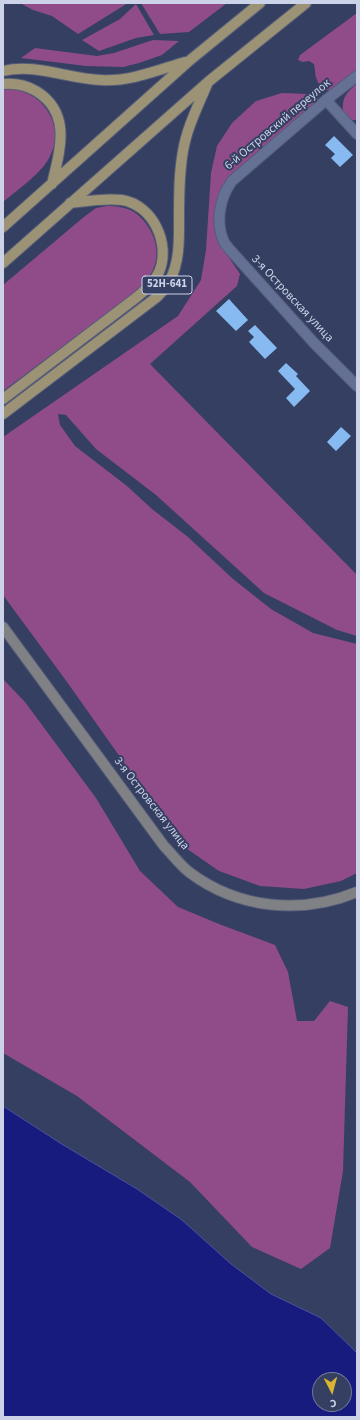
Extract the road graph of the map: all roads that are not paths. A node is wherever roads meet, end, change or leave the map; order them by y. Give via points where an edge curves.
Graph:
1 (260, 3) edge
2 (306, 3) edge
3 (189, 61) junction
4 (3, 70) edge
5 (357, 76) edge
6 (208, 82) junction
7 (3, 84) edge
8 (326, 100) junction
9 (357, 134) edge
10 (52, 184) junction
11 (70, 203) junction
12 (220, 222) joint
13 (3, 227) edge
14 (3, 263) edge
15 (357, 386) edge
16 (3, 399) edge
17 (3, 414) edge
18 (3, 627) edge
19 (357, 892) edge

1 - 3 main road
2 - 6 main road
3 - 4 main road via 128,78 101,80 26,68
3 - 10 main road
5 - 8 street, 6-й Островский переулок
6 - 11 main road
6 - 17 main road, 52Н-641 via 183,150 178,253 170,280 157,297
7 - 10 main road via 31,88 43,95 56,112 60,122 61,139
8 - 9 street
8 - 12 street, 6-й Островский переулок via 232,181 226,188 220,207
10 - 13 main road
11 - 14 main road
11 - 16 main road, 52Н-641 via 100,199 123,200 137,206 149,216 158,230 162,245 162,260 158,272 152,283 137,297
12 - 15 street, 3-я Островская улица via 224,241 232,252 314,343
18 - 19 main road, 3-я Островская улица via 164,846 189,872 240,899 269,905 316,904

